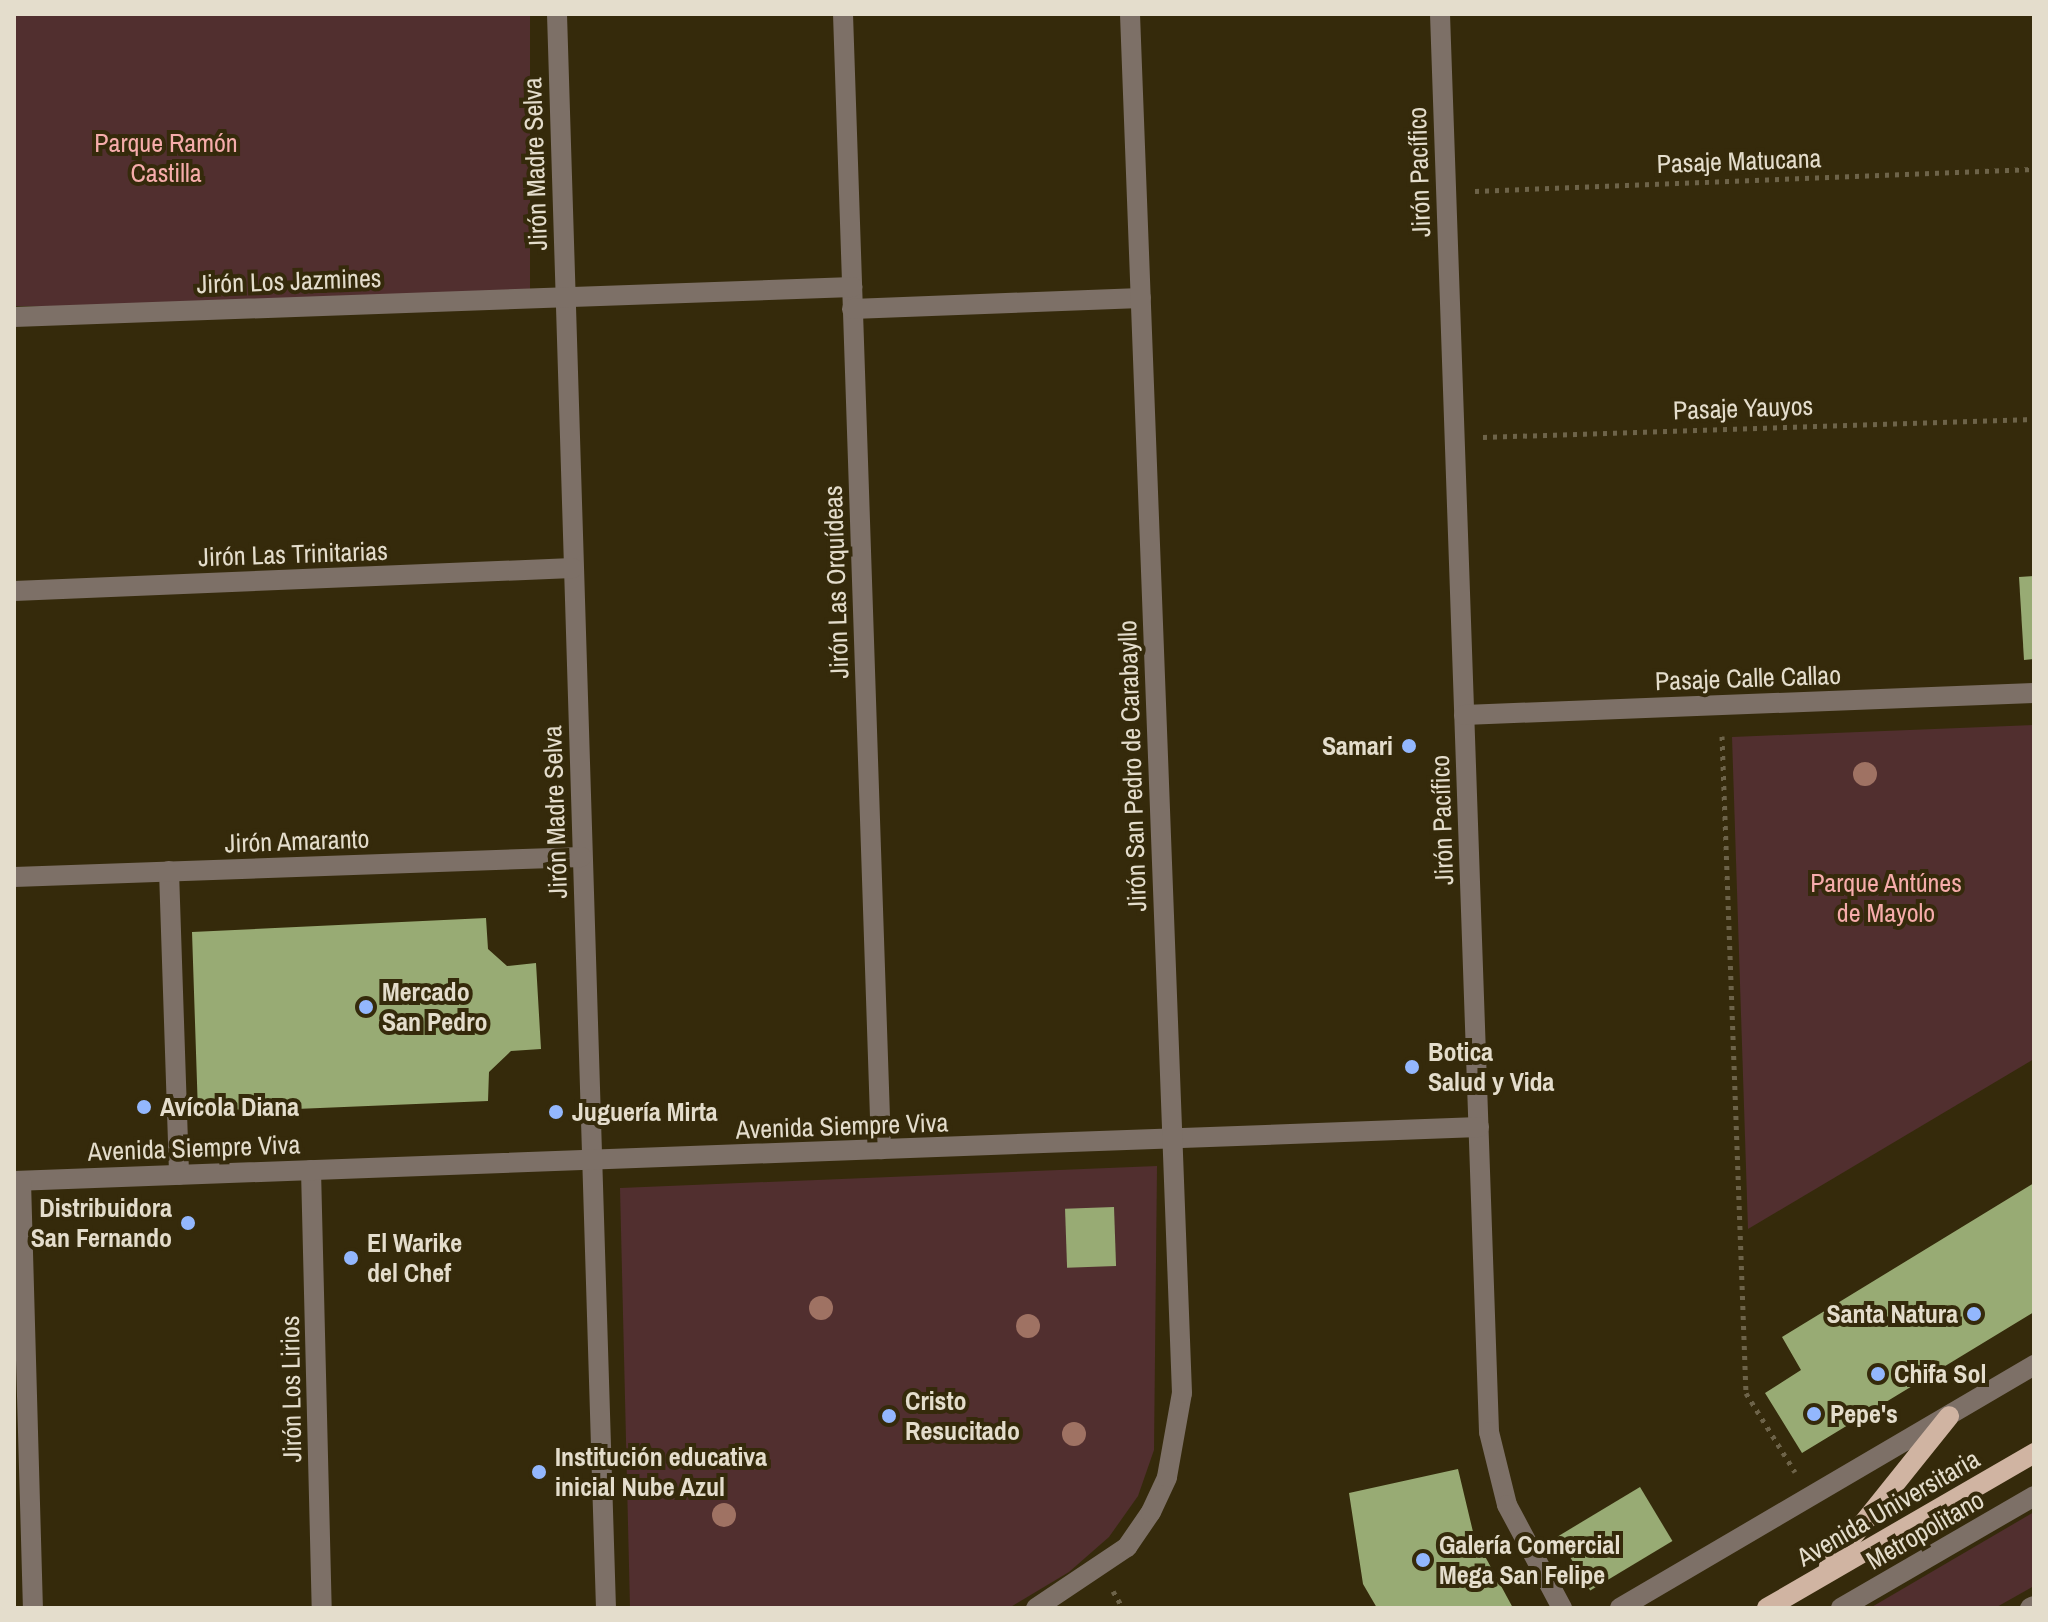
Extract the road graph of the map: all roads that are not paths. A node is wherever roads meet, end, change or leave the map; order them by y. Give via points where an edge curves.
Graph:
1 (557, 14) edge
2 (843, 14) edge
3 (1130, 14) edge
4 (1440, 14) edge
5 (852, 287) junction
6 (565, 298) junction
7 (1141, 298) junction
8 (852, 309) junction
9 (14, 317) edge
10 (573, 568) junction
11 (14, 591) edge
12 (2034, 693) edge
13 (1464, 715) junction
14 (582, 857) junction
15 (169, 871) junction
16 (14, 877) edge
17 (1479, 1127) junction
18 (1172, 1138) junction
19 (881, 1149) junction
20 (591, 1160) junction
21 (311, 1170) junction
22 (179, 1175) junction
23 (17, 1181) edge
24 (2034, 1365) edge
25 (1949, 1416) junction
26 (2034, 1453) edge
27 (2034, 1496) edge
28 (1821, 1577) junction
29 (33, 1608) edge
30 (322, 1608) edge
31 (606, 1608) edge
32 (1036, 1608) edge
33 (1562, 1608) edge
34 (1620, 1608) edge
35 (1767, 1608) edge
36 (1841, 1608) edge

1 - 6 street, Jirón Madre Selva
2 - 5 street, Jirón Las Orquídeas
3 - 7 street, Jirón San Pedro de Carabayllo
4 - 13 street, Jirón Pacífico
5 - 6 street, Jirón Los Jazmines
5 - 8 street, Jirón Las Orquídeas
6 - 9 street, Jirón Los Jazmines
6 - 10 street, Jirón Madre Selva
7 - 8 street
7 - 18 street, Jirón San Pedro de Carabayllo
8 - 19 street, Jirón Las Orquídeas
10 - 11 street, Jirón Las Trinitarias
10 - 14 street, Jirón Madre Selva
12 - 13 street, Pasaje Calle Callao
13 - 17 street, Jirón Pacífico
14 - 15 street, Jirón Amaranto
14 - 20 street, Jirón Madre Selva
15 - 16 street, Jirón Amaranto
15 - 22 street
17 - 18 street, Avenida Siempre Viva
17 - 33 street, Jirón Pacífico via 1489,1432 1507,1505
18 - 19 street, Avenida Siempre Viva
18 - 32 street, Jirón San Pedro de Carabayllo via 1182,1393 1170,1463 1151,1512 1127,1547
19 - 20 street, Avenida Siempre Viva
20 - 21 street, Avenida Siempre Viva
20 - 31 street, Jirón Madre Selva
21 - 22 street, Avenida Siempre Viva
21 - 30 street, Jirón Los Lirios
22 - 23 street, Avenida Siempre Viva
23 - 29 street
24 - 25 street, Avenida Universitaria
25 - 28 main road
25 - 34 street, Avenida Universitaria
26 - 28 main road, Avenida Universitaria
27 - 36 street, Metropolitano
28 - 35 main road, Avenida Universitaria

